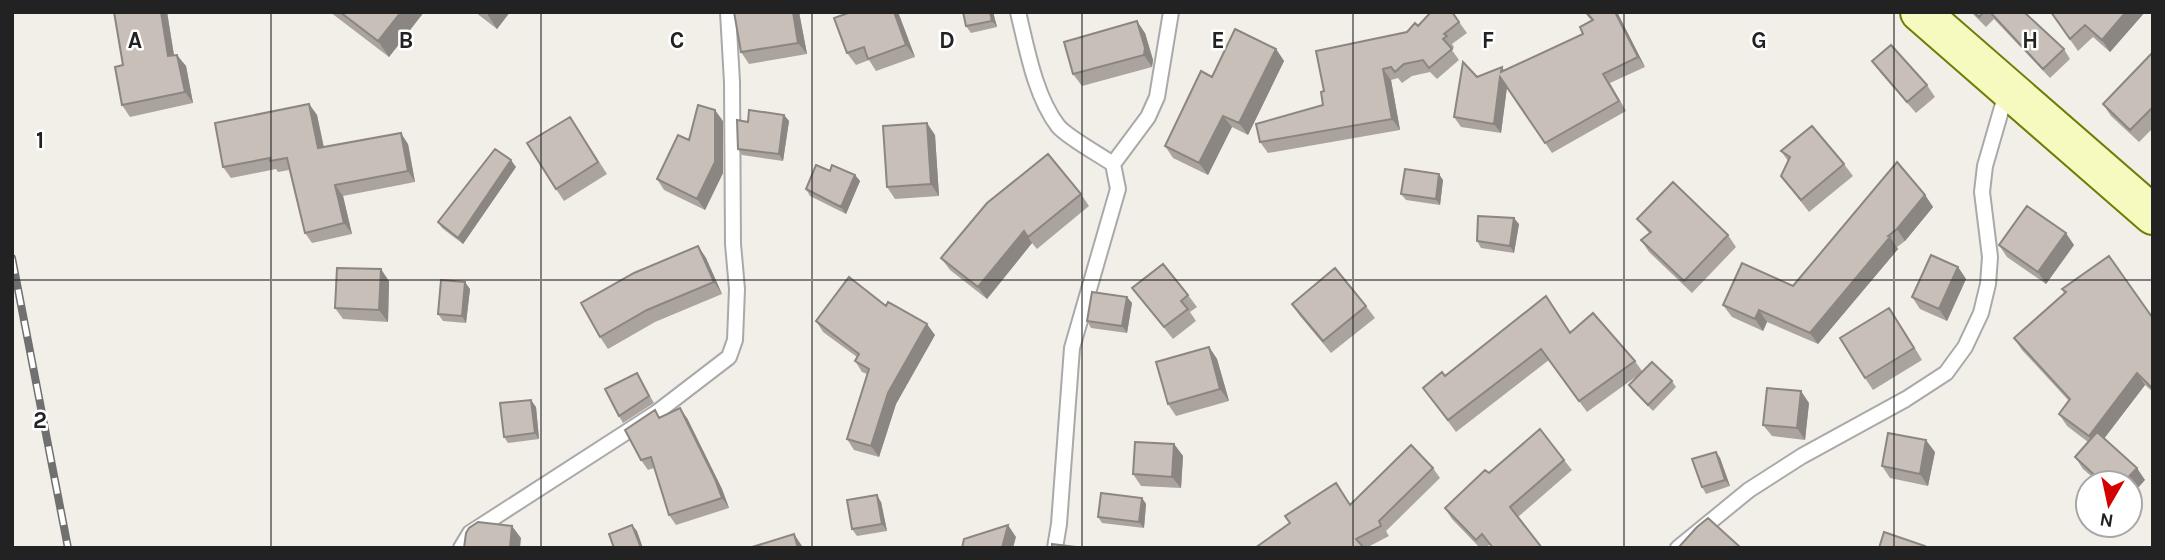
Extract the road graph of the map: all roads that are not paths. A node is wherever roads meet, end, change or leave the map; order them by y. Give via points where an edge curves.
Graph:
1 (727, 12) edge
2 (1018, 12) edge
3 (1171, 12) edge
4 (1920, 12) edge
5 (2008, 89) junction
6 (1113, 163) junction
7 (2153, 215) edge
8 (461, 548) edge
9 (1055, 548) edge
10 (1678, 548) edge

1 - 8 lane via 737,289 735,340 729,357 656,414 470,533
2 - 6 lane via 1030,62 1059,128
3 - 6 lane via 1157,97 1148,117
4 - 5 main road
5 - 7 main road
5 - 10 lane via 1982,192 1990,257 1988,284 1965,347 1946,373 1749,490
6 - 9 lane via 1118,189 1072,348

